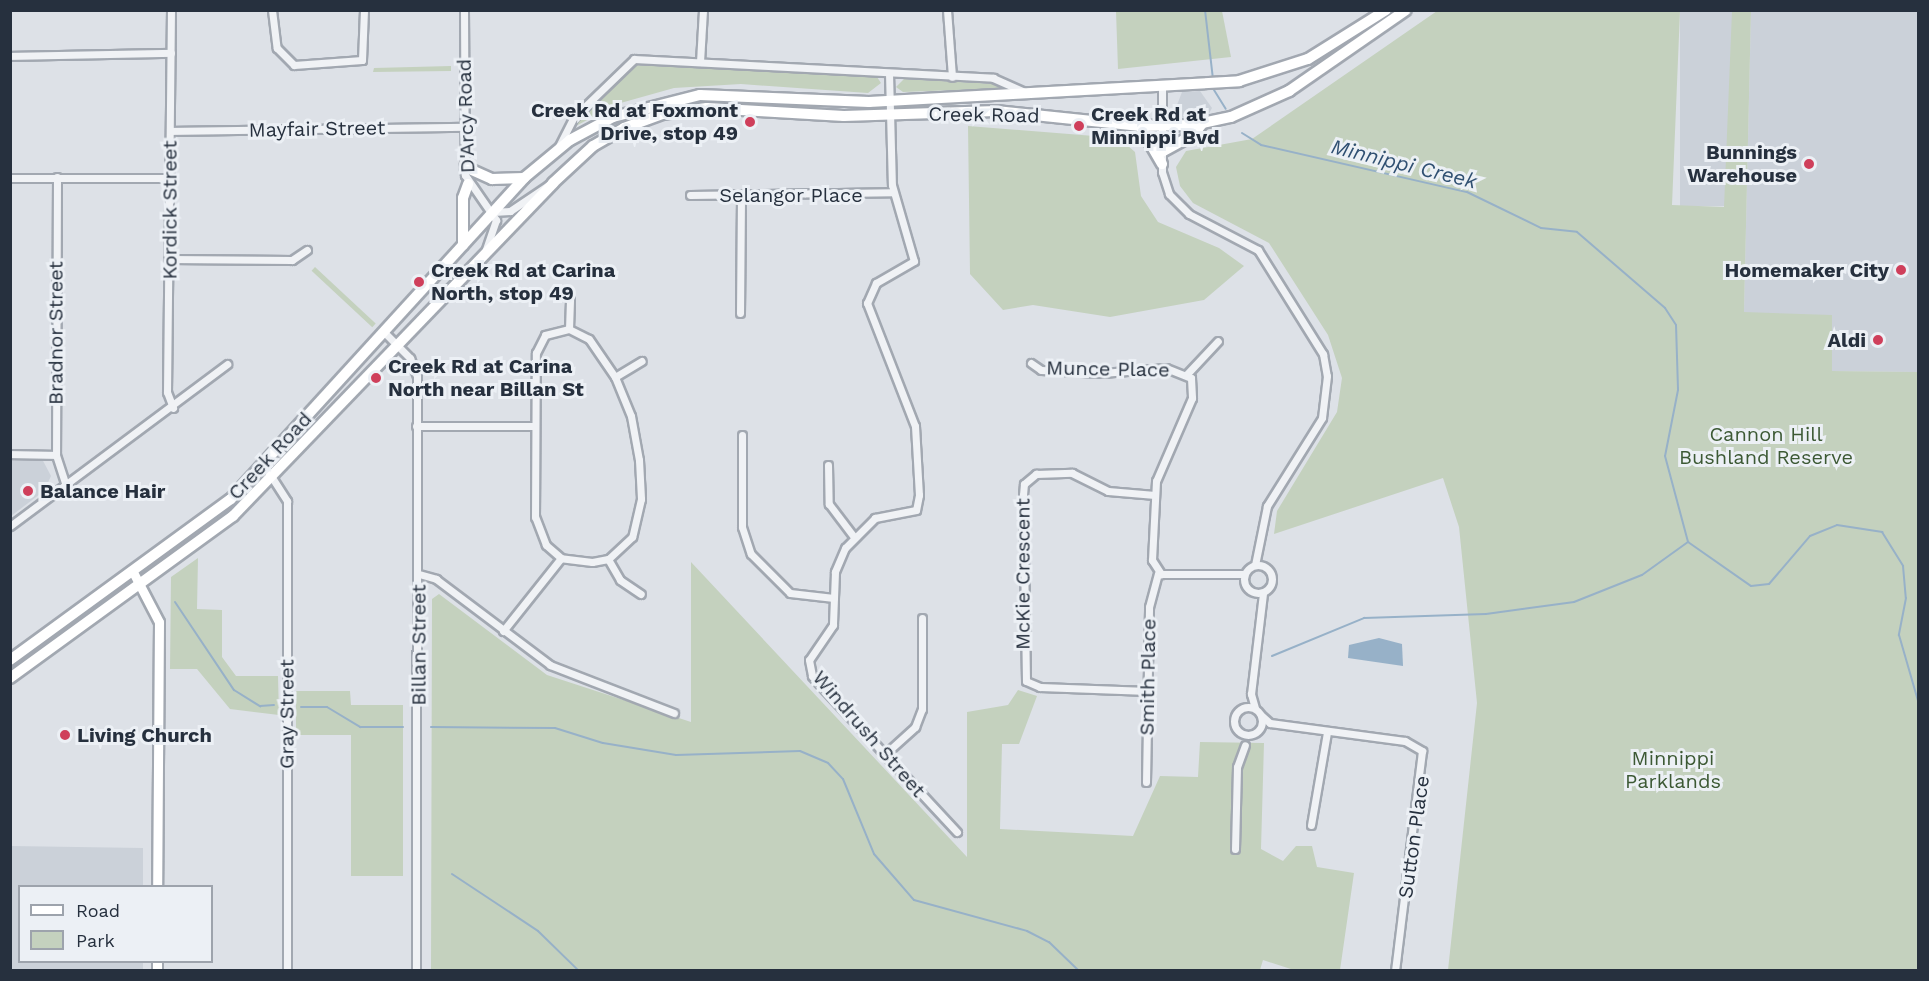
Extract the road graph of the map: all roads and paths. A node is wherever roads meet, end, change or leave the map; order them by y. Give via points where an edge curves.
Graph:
1 (171, 10) edge
2 (272, 10) edge
3 (364, 10) edge
4 (464, 10) edge
5 (703, 10) edge
6 (947, 10) edge
7 (1386, 10) edge
8 (1406, 10) edge
9 (171, 53) junction
10 (10, 56) edge
11 (700, 62) junction
12 (1286, 69) junction
13 (889, 73) junction
14 (952, 77) junction
15 (1299, 85) junction
16 (1162, 87) junction
17 (1027, 93) junction
18 (888, 101) junction
19 (890, 115) junction
20 (1202, 124) junction
21 (1140, 126) junction
22 (464, 127) junction
23 (1162, 127) junction
24 (170, 131) junction
25 (557, 150) junction
26 (1162, 152) junction
27 (1162, 164) junction
28 (465, 166) junction
29 (57, 177) junction
30 (10, 178) edge
31 (170, 178) junction
32 (524, 178) junction
33 (553, 183) junction
34 (468, 184) junction
35 (893, 192) junction
36 (690, 195) dead end
37 (741, 195) junction
38 (493, 212) junction
39 (463, 245) junction
40 (307, 250) dead end
41 (484, 254) junction
42 (170, 259) junction
43 (570, 300) dead end
44 (740, 313) dead end
45 (569, 329) junction
46 (384, 332) junction
47 (1218, 341) dead end
48 (397, 344) junction
49 (642, 361) dead end
50 (1031, 363) dead end
51 (227, 364) dead end
52 (1187, 374) junction
53 (615, 377) junction
54 (173, 408) junction
55 (416, 426) junction
56 (535, 426) junction
57 (742, 435) dead end
58 (10, 454) edge
59 (56, 455) junction
60 (264, 465) junction
61 (828, 465) dead end
62 (274, 476) junction
63 (66, 486) junction
64 (1155, 495) junction
65 (10, 526) edge
66 (854, 537) junction
67 (1259, 551) junction
68 (561, 558) junction
69 (608, 559) junction
70 (1255, 565) junction
71 (1264, 566) junction
72 (133, 572) junction
73 (1158, 573) junction
74 (419, 574) junction
75 (1244, 574) junction
76 (1232, 578) junction
77 (141, 584) junction
78 (1246, 588) junction
79 (1254, 593) junction
80 (1263, 593) junction
81 (640, 594) dead end
82 (834, 598) junction
83 (1258, 607) junction
84 (922, 618) dead end
85 (503, 631) junction
86 (10, 660) edge
87 (10, 678) edge
88 (1148, 691) junction
89 (1251, 694) junction
90 (1241, 708) junction
91 (1255, 708) junction
92 (674, 714) dead end
93 (1261, 715) junction
94 (1270, 723) junction
95 (1260, 728) junction
96 (1327, 732) junction
97 (1245, 745) dead end
98 (884, 755) junction
99 (1146, 782) dead end
100 (1311, 825) dead end
101 (957, 832) dead end
102 (1235, 849) dead end
103 (157, 885) edge
104 (287, 970) edge
105 (416, 970) edge
106 (1395, 970) edge

1 - 9 street, Kordick Street
2 - 3 street via 272,31 284,61 355,64 364,51
4 - 22 street, D'Arcy Road
5 - 11 street
6 - 14 street
7 - 12 main road, Creek Road
8 - 15 main road, Creek Road
9 - 10 street
9 - 24 street, Kordick Street
11 - 13 street, Creek Road
11 - 25 street, Creek Road via 629,60 566,128
12 - 15 main road
12 - 16 main road, Creek Road via 1239,81
13 - 14 street, Creek Road
13 - 18 street
14 - 17 street, Creek Road via 1005,81
15 - 20 main road, Creek Road via 1249,110
16 - 17 main road, Creek Road
16 - 23 street
17 - 18 main road, Creek Road
18 - 19 street
18 - 25 main road, Creek Road via 679,98 613,117
19 - 21 main road, Creek Road via 996,111
19 - 33 main road, Creek Road via 671,112 614,133
19 - 35 street
20 - 23 main road, Creek Road
20 - 26 main road via 1193,135
21 - 23 main road, Creek Road
21 - 27 main road
22 - 24 street, Mayfair Street
22 - 28 street, D'Arcy Road
23 - 26 street
24 - 31 street, Kordick Street
25 - 32 main road, Creek Road
26 - 27 street
27 - 67 street via 1166,189 1176,205 1244,239 1270,263 1323,354 1327,376 1322,418 1267,506
28 - 32 main road via 492,179
28 - 34 street, D'Arcy Road
29 - 30 street
29 - 31 street
29 - 59 street, Bradnor Street
31 - 42 street, Kordick Street
32 - 38 main road, Creek Road
33 - 38 street, Creek Road via 537,188 510,211
33 - 41 main road, Creek Road
34 - 38 street, D'Arcy Road
34 - 39 main road via 463,198
35 - 37 street, Selangor Place
35 - 66 street, Windrush Street via 914,261 876,283 867,303 915,426 919,495 916,510 875,518
36 - 37 street, Selangor Place
37 - 44 street
38 - 39 main road, Creek Road
38 - 41 street, Creek Road via 496,222 485,240
39 - 46 main road, Creek Road
40 - 42 street via 292,260
41 - 48 main road, Creek Road
42 - 54 street, Kordick Street via 167,392
43 - 45 street
45 - 53 street via 589,339
45 - 56 street via 545,334 538,344
46 - 48 street, Billan Street
46 - 60 main road, Creek Road
47 - 52 street
48 - 55 street, Billan Street via 416,370
48 - 62 main road, Creek Road
49 - 53 street
50 - 52 street, Munce Place via 1041,370 1102,373 1152,367
51 - 54 street
52 - 64 street, Munce Place via 1192,398 1162,459
53 - 69 street via 636,436 641,499 632,537
54 - 63 street
55 - 56 street
55 - 74 street, Billan Street
56 - 68 street via 535,518 546,545
57 - 82 street via 742,526 751,554 790,593
58 - 59 street
59 - 63 street, Bradnor Street
60 - 62 street, Gray Street
60 - 72 main road, Creek Road via 221,507
61 - 66 street via 829,504
62 - 77 main road, Creek Road via 233,516
62 - 104 street, Gray Street via 286,493 288,512
63 - 65 street
64 - 73 street, Munce Place via 1152,560
64 - 88 street, McKie Crescent via 1108,491 1072,473 1036,474 1024,484 1023,495 1026,681 1040,687
66 - 82 street, Windrush Street via 838,559
67 - 70 street
67 - 71 street
68 - 69 street
68 - 85 street
69 - 81 street via 620,580
70 - 71 street
70 - 75 street
71 - 80 street via 1272,582
72 - 77 street
72 - 86 main road, Creek Road
73 - 76 street
73 - 88 street, Smith Place via 1149,607
74 - 85 street via 436,579
74 - 105 street, Billan Street
75 - 76 street
75 - 78 street
76 - 78 street
77 - 87 main road, Creek Road
77 - 103 street via 159,622
78 - 79 street
79 - 80 street
79 - 83 street
80 - 83 street
82 - 98 street, Windrush Street via 833,625 809,660 812,676
83 - 89 street
84 - 98 street via 922,709 915,727
85 - 92 street via 550,665
88 - 99 street, Smith Place
89 - 90 street
89 - 91 street
90 - 91 street
90 - 95 street via 1235,715 1237,729 1249,735
91 - 93 street
93 - 94 street
93 - 95 street
94 - 95 street
94 - 96 street, Sutton Place
96 - 100 street
96 - 106 street, Sutton Place via 1405,741 1422,752
97 - 102 street via 1237,767
98 - 101 street, Windrush Street

